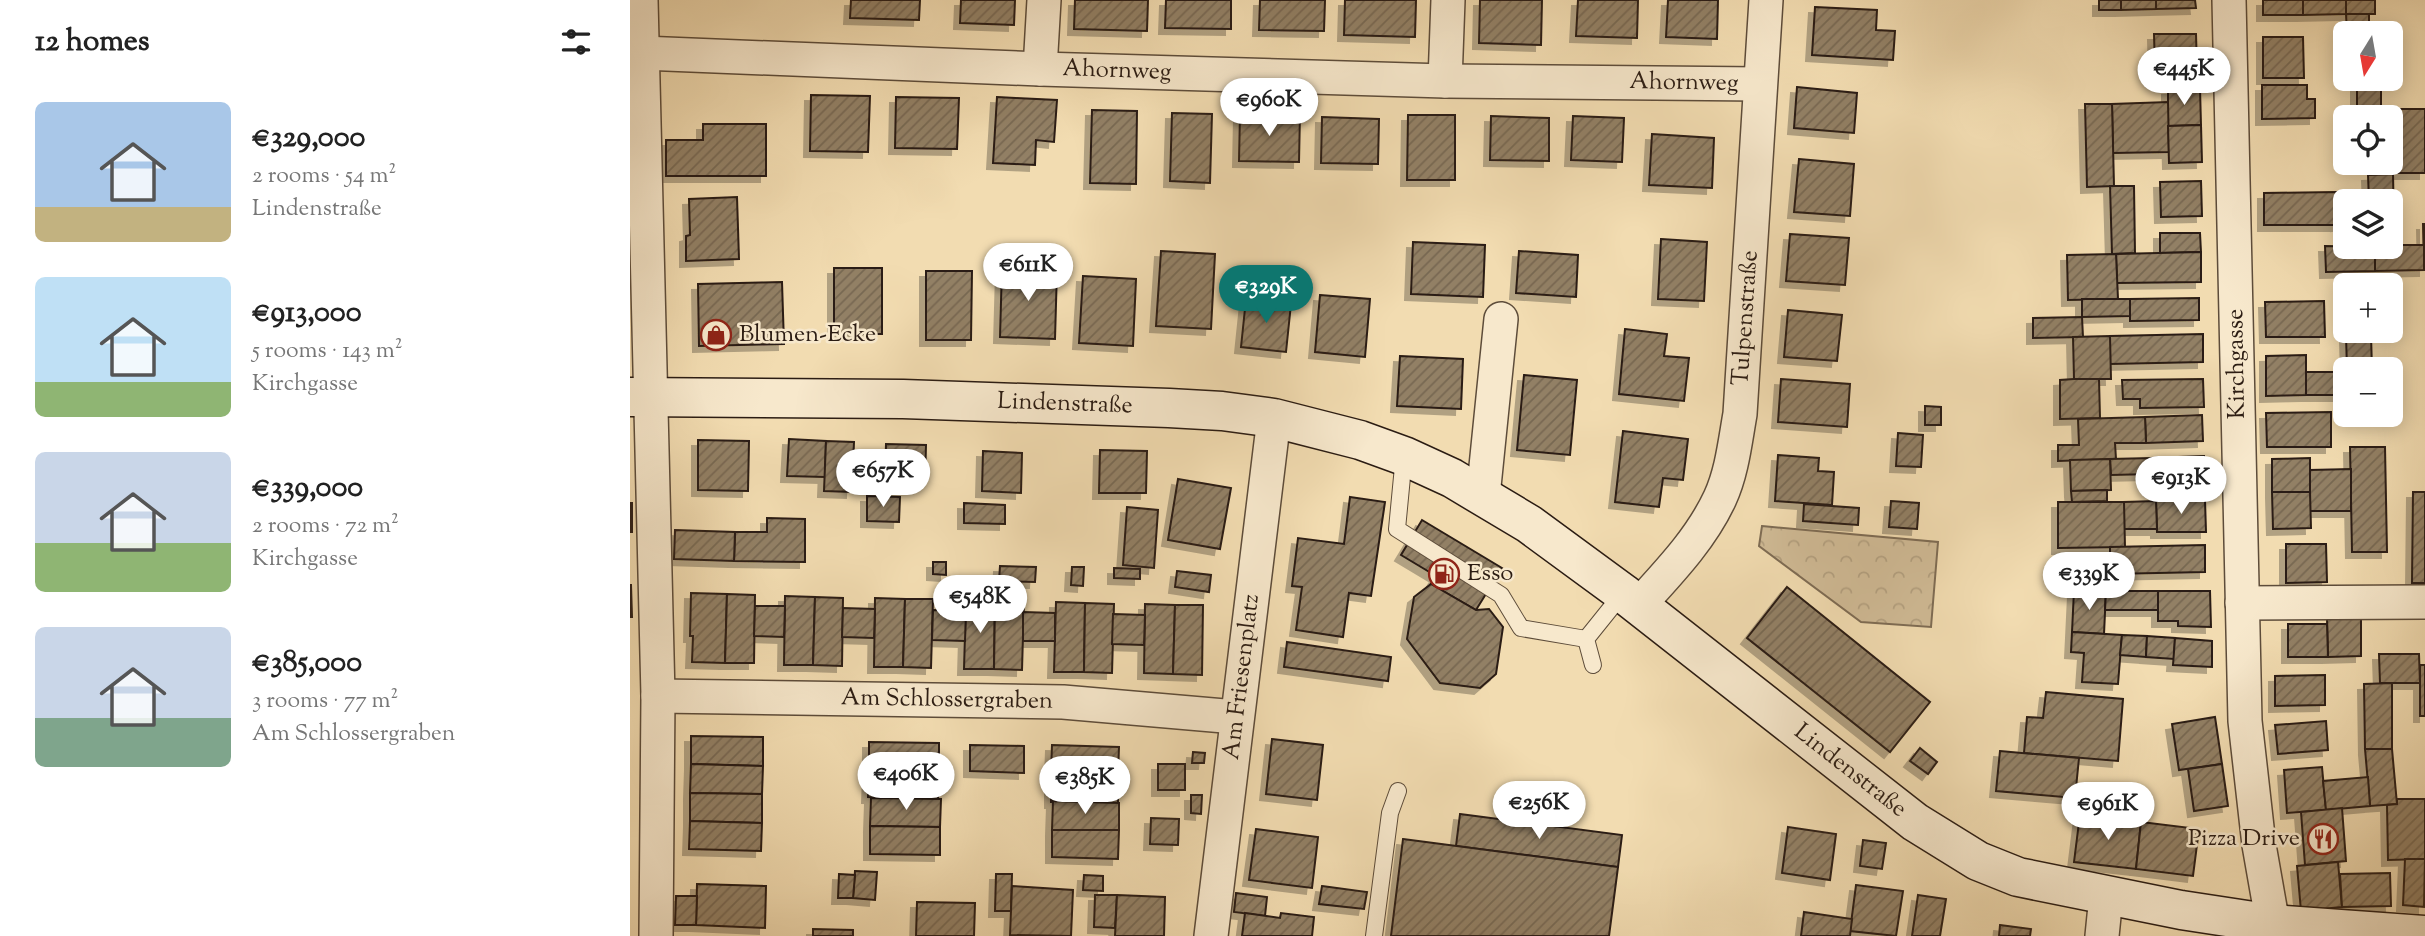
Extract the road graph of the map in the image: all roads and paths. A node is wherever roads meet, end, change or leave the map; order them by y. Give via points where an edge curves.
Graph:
1 (641, 0) edge
2 (1044, 0) edge
3 (1448, 0) edge
4 (1766, 0) edge
5 (2229, 0) edge
6 (642, 53) junction
7 (1040, 69) junction
8 (1445, 80) junction
9 (1760, 84) junction
10 (1501, 319) dead end
11 (641, 397) edge
12 (1274, 418) junction
13 (1404, 456) junction
14 (1483, 496) junction
15 (1631, 599) junction
16 (2425, 602) edge
17 (2242, 603) junction
18 (1586, 639) junction
19 (1593, 665) dead end
20 (657, 696) junction
21 (1236, 717) junction
22 (643, 778) edge
23 (1398, 791) dead end
24 (2106, 896) junction
25 (2274, 930) edge
26 (2425, 935) edge
27 (656, 936) edge
28 (1211, 936) edge
29 (1374, 936) edge
30 (2102, 936) edge

1 - 6 street
2 - 7 street
3 - 8 street
4 - 9 street, Tulpenstraße
5 - 17 street, Kirchgasse
6 - 7 street, Ahornweg
6 - 11 street
7 - 8 street, Ahornweg
8 - 9 street, Ahornweg
9 - 15 street, Tulpenstraße via 1740,414 1733,455 1721,496 1704,528 1684,555
10 - 14 street
11 - 12 main road, Lindenstraße via 889,398 1222,411
11 - 20 street
12 - 13 main road, Lindenstraße
12 - 21 street, Am Friesenplatz
13 - 14 main road, Lindenstraße
13 - 18 lane via 1397,528 1501,595 1521,628
14 - 15 main road, Lindenstraße
15 - 18 lane
15 - 24 main road, Lindenstraße via 1951,846 2018,877
16 - 17 street
17 - 25 street, Kirchgasse via 2245,721
18 - 19 lane
20 - 21 street, Am Schlossergraben via 1063,702
20 - 22 street
21 - 28 street, Am Friesenplatz
22 - 27 street
23 - 29 lane via 1390,813
24 - 25 main road, Lindenstraße
24 - 30 street
25 - 26 main road, Lindenstraße

